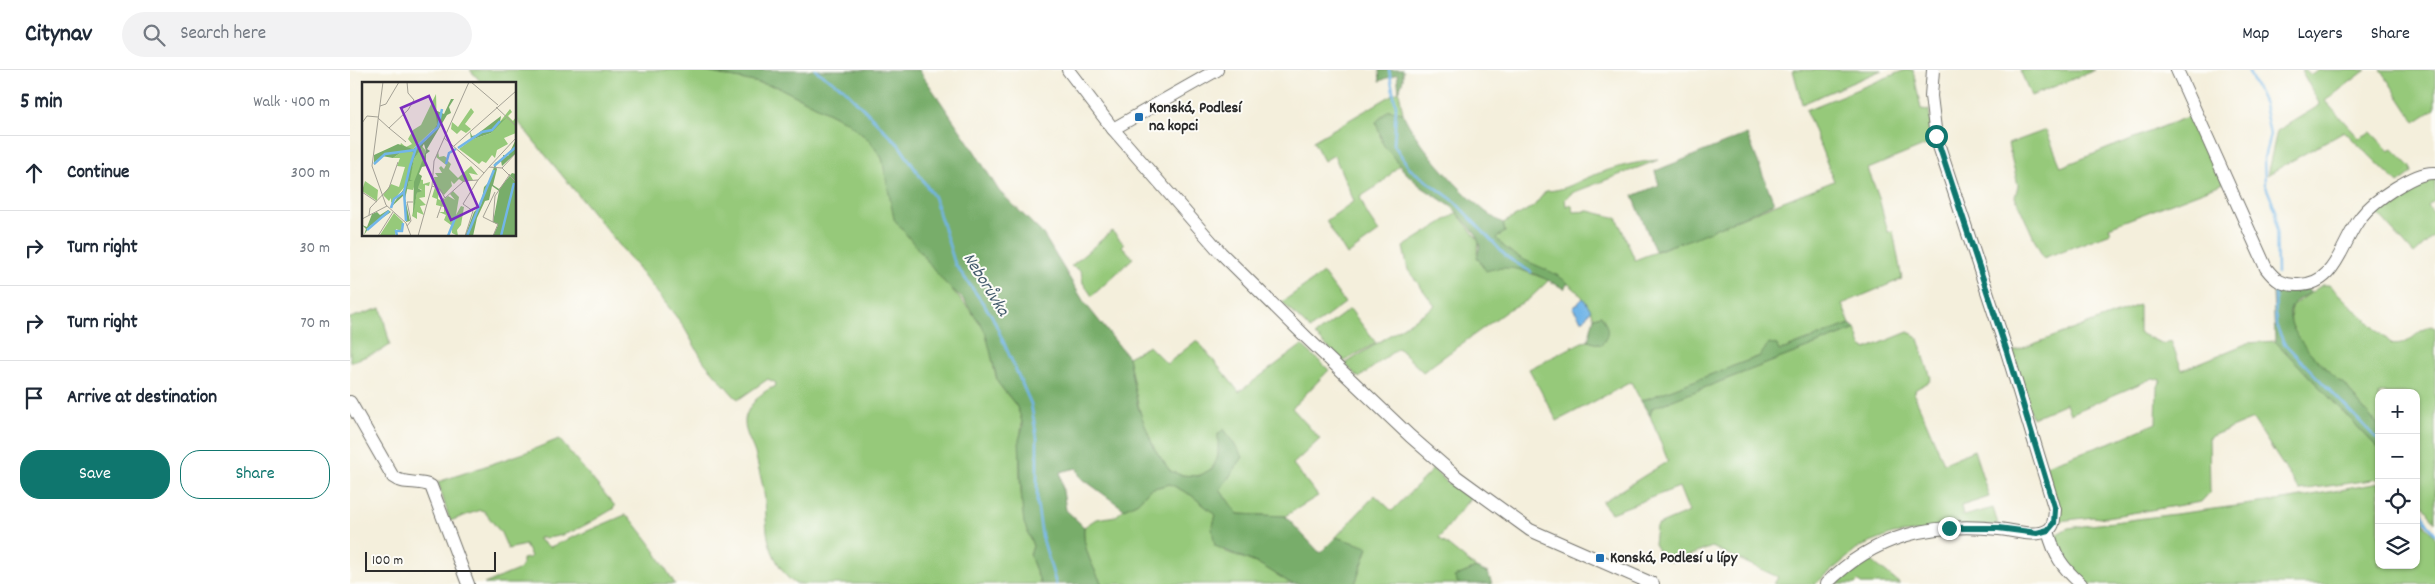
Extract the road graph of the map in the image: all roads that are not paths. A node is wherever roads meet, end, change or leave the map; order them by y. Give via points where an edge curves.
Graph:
1 (1068, 70) edge
2 (1217, 70) edge
3 (1933, 70) edge
4 (2177, 70) edge
5 (1113, 129) junction
6 (2435, 173) edge
7 (350, 402) edge
8 (2048, 530) junction
9 (468, 584) edge
10 (1653, 584) edge
11 (1826, 584) edge
12 (2081, 584) edge

1 - 5 street
2 - 5 street
3 - 8 street via 1931,96 1936,136 2055,510 2054,523
4 - 6 street via 2266,268 2277,282 2294,286 2316,283 2336,263 2368,208 2412,178
5 - 10 street via 1221,253 1457,477 1530,530
7 - 9 street via 393,476 402,481 431,486
8 - 11 street via 2037,533 1971,527 1922,531 1884,542 1867,551
8 - 12 street via 2054,554 2065,570

